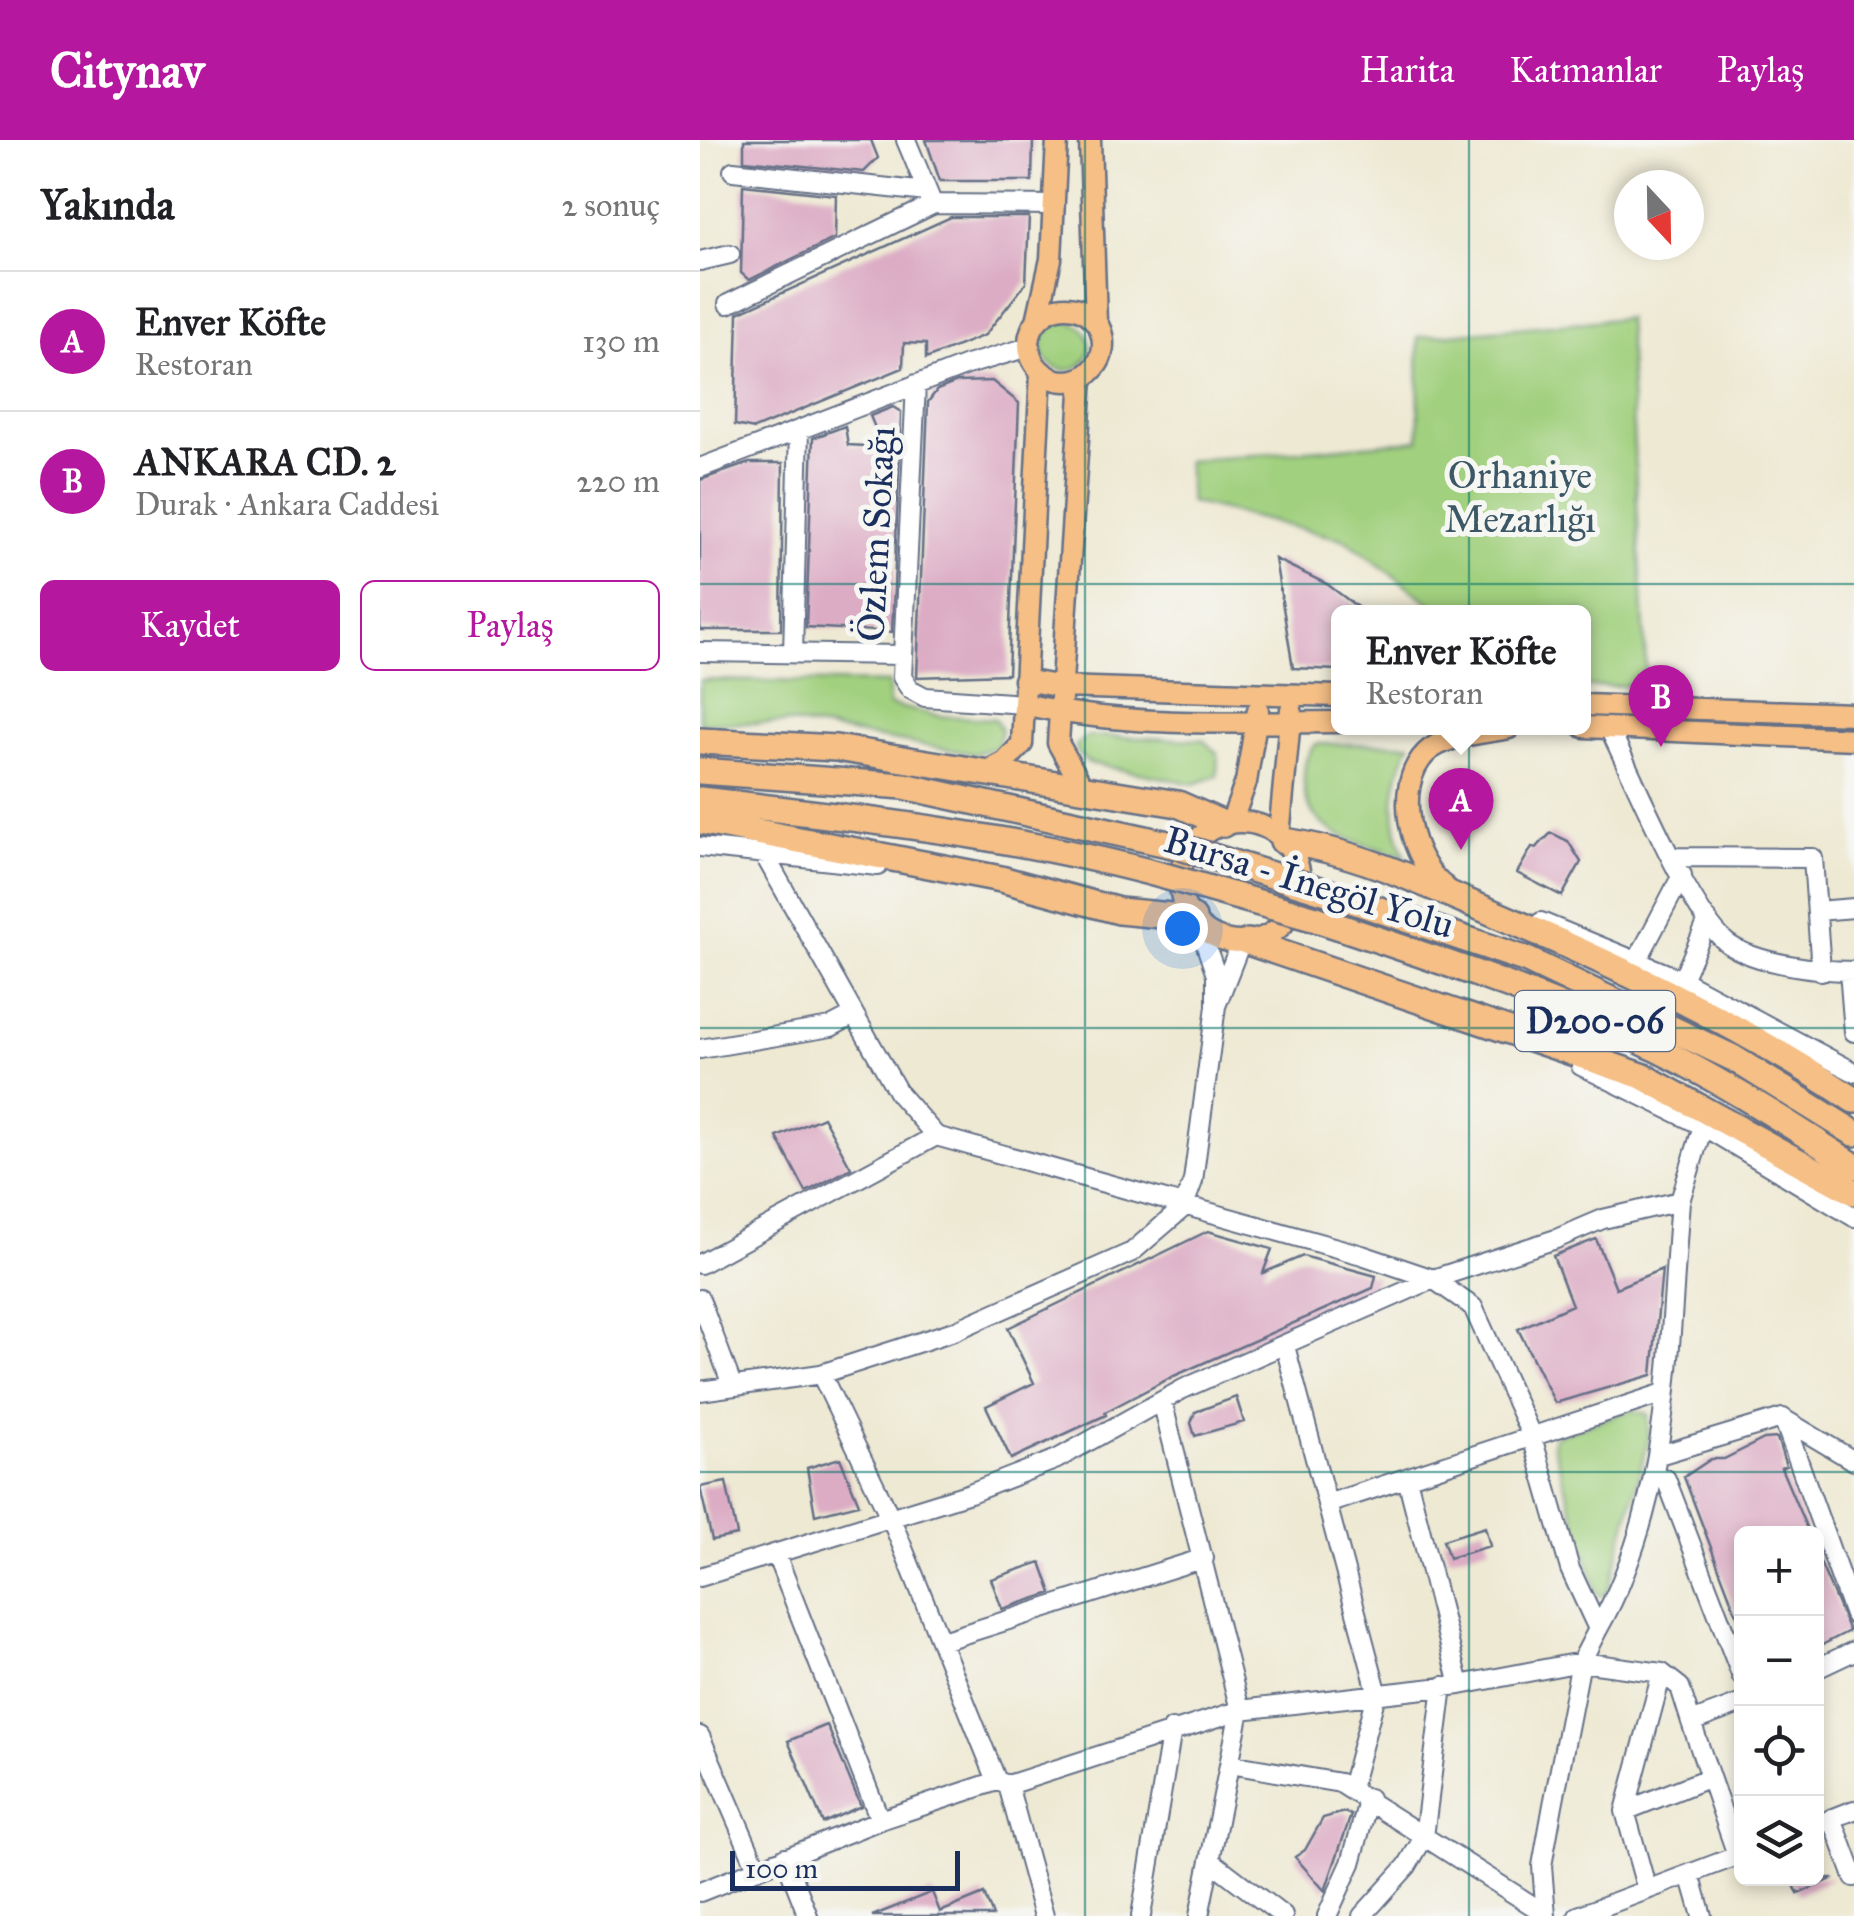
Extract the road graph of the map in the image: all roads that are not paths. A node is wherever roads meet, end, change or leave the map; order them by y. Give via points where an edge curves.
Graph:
1 (906, 140) edge
2 (1057, 140) edge
3 (1090, 140) edge
4 (733, 171) dead end
5 (930, 198) junction
6 (1055, 205) junction
7 (730, 254) dead end
8 (700, 261) edge
9 (728, 304) dead end
10 (1037, 321) junction
11 (1096, 322) junction
12 (1029, 347) junction
13 (1041, 372) junction
14 (1082, 378) junction
15 (916, 384) junction
16 (798, 430) junction
17 (700, 468) edge
18 (700, 652) edge
19 (793, 653) junction
20 (901, 654) junction
21 (1024, 680) junction
22 (1062, 686) junction
23 (1258, 693) junction
24 (1292, 694) junction
25 (1331, 696) edge
26 (1024, 704) junction
27 (1591, 705) edge
28 (1059, 712) junction
29 (1854, 714) edge
30 (1257, 722) junction
31 (1290, 722) junction
32 (1331, 722) edge
33 (1591, 727) edge
34 (1609, 728) junction
35 (700, 733) edge
36 (1483, 735) edge
37 (1854, 739) edge
38 (753, 741) junction
39 (700, 742) edge
40 (700, 771) edge
41 (986, 772) junction
42 (1084, 788) junction
43 (700, 800) edge
44 (700, 821) edge
45 (1227, 824) junction
46 (1281, 839) junction
47 (700, 847) edge
48 (765, 856) junction
49 (1674, 857) junction
50 (974, 873) junction
51 (1682, 875) junction
52 (1464, 900) junction
53 (1854, 908) edge
54 (1816, 911) junction
55 (1501, 916) junction
56 (1708, 920) junction
57 (1196, 921) junction
58 (1244, 942) junction
59 (1638, 960) junction
60 (1822, 971) junction
61 (1851, 971) edge
62 (1682, 980) junction
63 (1216, 1006) junction
64 (852, 1016) junction
65 (1854, 1023) edge
66 (1505, 1028) junction
67 (1854, 1032) edge
68 (700, 1049) edge
69 (1854, 1072) edge
70 (1854, 1100) edge
71 (1703, 1126) junction
72 (1854, 1133) edge
73 (936, 1136) junction
74 (1854, 1166) edge
75 (1854, 1192) edge
76 (1680, 1201) junction
77 (1183, 1208) junction
78 (1854, 1216) edge
79 (700, 1264) edge
80 (1433, 1279) junction
81 (700, 1299) edge
82 (1286, 1346) junction
83 (821, 1374) junction
84 (732, 1385) junction
85 (700, 1391) edge
86 (1664, 1393) junction
87 (1162, 1401) junction
88 (1782, 1418) junction
89 (1532, 1437) junction
90 (1659, 1455) junction
91 (1854, 1460) edge
92 (1657, 1476) junction
93 (1407, 1478) junction
94 (1327, 1504) junction
95 (892, 1521) junction
96 (1854, 1550) edge
97 (777, 1557) junction
98 (1204, 1558) junction
99 (1834, 1558) junction
100 (700, 1578) edge
101 (1854, 1614) edge
102 (1598, 1629) junction
103 (942, 1640) junction
104 (1854, 1652) edge
105 (1734, 1655) edge
106 (1581, 1662) junction
107 (1824, 1665) edge
108 (1662, 1673) junction
109 (1451, 1685) junction
110 (1378, 1691) junction
111 (1734, 1706) edge
112 (1240, 1710) junction
113 (1691, 1722) junction
114 (1172, 1729) junction
115 (700, 1736) edge
116 (1230, 1764) junction
117 (1708, 1778) junction
118 (1002, 1783) junction
119 (1351, 1788) junction
120 (1369, 1798) junction
121 (1854, 1810) edge
122 (1625, 1811) junction
123 (880, 1820) junction
124 (1824, 1821) edge
125 (1424, 1837) junction
126 (1734, 1840) edge
127 (1734, 1856) edge
128 (786, 1857) junction
129 (1210, 1861) junction
130 (757, 1868) junction
131 (1690, 1874) junction
132 (1854, 1877) edge
133 (1648, 1890) junction
134 (700, 1892) edge
135 (1545, 1914) edge
136 (808, 1916) edge
137 (1044, 1916) edge
138 (1140, 1916) edge
139 (1199, 1916) edge
140 (1283, 1916) edge
141 (1326, 1916) edge
142 (1362, 1916) edge
143 (1578, 1916) edge
144 (1702, 1916) edge

1 - 5 street
2 - 6 main road
3 - 11 main road
4 - 5 street
5 - 6 street
5 - 9 street
6 - 10 main road
7 - 8 street
10 - 11 main road via 1067,307
10 - 12 main road
11 - 14 main road via 1102,354
12 - 13 main road
12 - 15 street
13 - 14 main road via 1060,382
13 - 21 main road
14 - 22 main road
15 - 16 street
15 - 20 street, Özlem Sokağı
16 - 17 street
16 - 19 street
18 - 19 street
19 - 20 street
20 - 26 street, Özlem Sokağı via 905,684 925,697
21 - 22 main road
21 - 26 main road
22 - 23 main road
22 - 28 main road
23 - 24 main road
23 - 30 main road
24 - 25 main road
24 - 31 main road
26 - 28 main road
26 - 41 main road via 1022,744
27 - 29 main road
28 - 30 main road
28 - 42 main road via 1062,758
30 - 31 main road
30 - 45 main road via 1246,782
31 - 32 main road
31 - 46 main road
33 - 34 main road
34 - 37 main road
34 - 49 street
35 - 38 street
36 - 52 main road via 1428,750 1415,768 1413,846 1430,876
38 - 39 highway
38 - 41 highway
40 - 72 highway, Bursa - İnegöl Yolu / D200-06, bridge via 939,792 1177,846 1327,892 1528,960 1733,1058
41 - 42 highway
42 - 45 highway via 1178,804
43 - 74 highway, Bursa - İnegöl Yolu / D200-06, bridge via 1020,843 1316,919 1484,975 1631,1036
44 - 50 highway
45 - 46 main road via 1262,826
45 - 57 main road via 1205,833 1182,865 1183,904
46 - 52 highway
46 - 58 main road via 1299,870 1294,908 1282,924
47 - 48 street
48 - 50 street
48 - 64 street
49 - 51 street
49 - 54 street via 1813,858
50 - 57 highway via 1119,911
51 - 56 street
51 - 59 street
52 - 55 highway
53 - 54 street
54 - 60 street
55 - 59 street via 1544,922
55 - 70 highway via 1618,967 1782,1052
56 - 60 street via 1728,944
56 - 62 street
57 - 58 main road via 1209,934
57 - 63 street via 1216,975
58 - 63 street
58 - 66 highway
59 - 62 street
60 - 61 street
61 - 65 street
62 - 69 street
63 - 77 street via 1193,1181
64 - 68 street via 830,1027
64 - 73 street via 899,1094
65 - 67 street
66 - 71 street
66 - 75 highway via 1642,1076
71 - 76 street
71 - 78 street
73 - 77 street
73 - 79 street
76 - 80 street via 1604,1218
76 - 86 street
77 - 80 street
77 - 83 street via 1132,1252 954,1331
80 - 82 street
80 - 89 street via 1473,1307
81 - 84 street
82 - 87 street
82 - 94 street
83 - 84 street
83 - 95 street
84 - 85 street
86 - 89 street
86 - 90 street
87 - 95 street via 1057,1459
87 - 98 street
88 - 90 street
88 - 91 street
88 - 99 street
89 - 93 street
89 - 102 street via 1570,1569
90 - 92 street
92 - 102 street via 1623,1586
92 - 105 street via 1666,1478 1680,1509
93 - 94 street
93 - 109 street
94 - 110 street
95 - 97 street
95 - 103 street
96 - 99 street
97 - 100 street
97 - 123 street
98 - 103 street
98 - 112 street
99 - 101 street
102 - 106 street
103 - 118 street
104 - 107 street
106 - 108 street
106 - 109 street
106 - 135 street via 1542,1866
108 - 113 street via 1680,1687
108 - 122 street
109 - 110 street
109 - 125 street
110 - 112 street
110 - 119 street
111 - 113 street
112 - 114 street
112 - 116 street
113 - 117 street
114 - 118 street
114 - 138 street
115 - 130 street
116 - 119 street
116 - 129 street
117 - 122 street
117 - 126 street
118 - 123 street
118 - 137 street
119 - 120 street
120 - 125 street
120 - 141 street via 1351,1863
121 - 124 street
122 - 133 street
123 - 128 street
124 - 132 street
125 - 135 street
125 - 142 street
127 - 131 street
128 - 130 street
128 - 136 street
129 - 139 street
129 - 140 street
130 - 134 street
131 - 133 street
131 - 144 street
133 - 143 street

